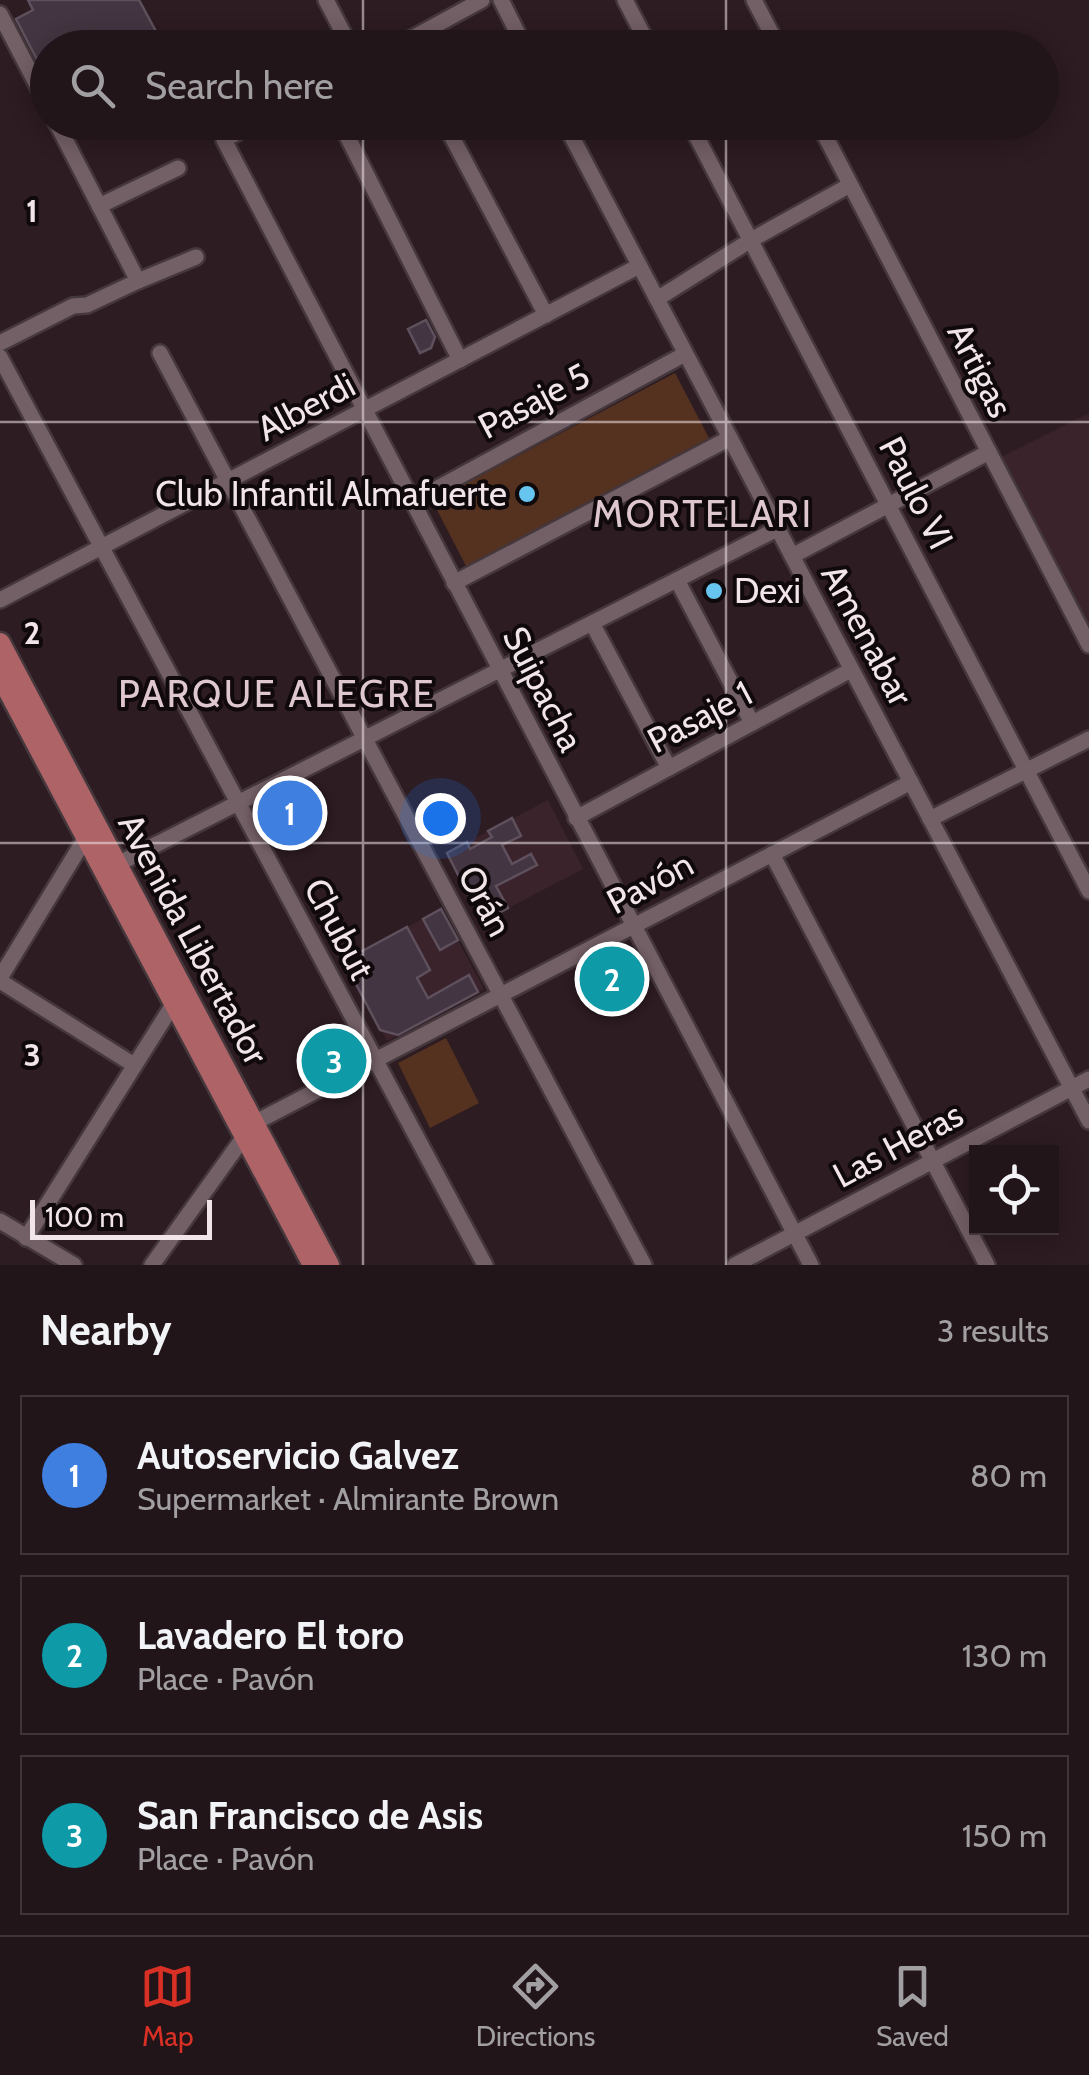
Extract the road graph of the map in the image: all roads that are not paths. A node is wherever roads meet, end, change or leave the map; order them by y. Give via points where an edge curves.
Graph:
1 (326, 0) edge
2 (482, 0) edge
3 (501, 0) edge
4 (625, 0) edge
5 (754, 0) edge
6 (0, 14) edge
7 (342, 30) edge
8 (428, 30) edge
9 (517, 30) edge
10 (641, 30) edge
11 (769, 30) edge
12 (30, 72) edge
13 (65, 140) edge
14 (224, 140) edge
15 (349, 140) edge
16 (454, 140) edge
17 (573, 140) edge
18 (699, 140) edge
19 (827, 140) edge
20 (178, 168) dead end
21 (850, 186) junction
22 (99, 206) junction
23 (751, 240) junction
24 (196, 258) dead end
25 (639, 266) junction
26 (138, 282) junction
27 (657, 299) junction
28 (546, 315) junction
29 (0, 343) edge
30 (160, 353) dead end
31 (685, 354) junction
32 (0, 358) edge
33 (460, 360) junction
34 (365, 410) junction
35 (730, 438) junction
36 (989, 452) junction
37 (228, 481) junction
38 (412, 502) junction
39 (889, 505) junction
40 (777, 529) junction
41 (101, 547) junction
42 (792, 556) junction
43 (677, 580) junction
44 (454, 583) junction
45 (0, 600) edge
46 (592, 623) junction
47 (0, 643) edge
48 (1089, 645) edge
49 (500, 670) junction
50 (851, 670) junction
51 (0, 675) edge
52 (752, 723) junction
53 (364, 739) junction
54 (1089, 739) edge
55 (669, 768) junction
56 (1026, 770) junction
57 (910, 782) junction
58 (238, 803) junction
59 (576, 818) junction
60 (930, 819) junction
61 (93, 834) junction
62 (772, 854) junction
63 (110, 868) junction
64 (1089, 892) edge
65 (634, 926) junction
66 (0, 980) edge
67 (501, 996) junction
68 (174, 1003) junction
69 (375, 1060) junction
70 (134, 1066) junction
71 (1089, 1079) edge
72 (1072, 1088) junction
73 (1089, 1121) edge
74 (249, 1128) junction
75 (932, 1160) junction
76 (0, 1221) edge
77 (794, 1233) junction
78 (26, 1238) junction
79 (303, 1259) edge
80 (68, 1263) edge
81 (152, 1265) edge
82 (329, 1265) edge
83 (484, 1265) edge
84 (644, 1265) edge
85 (734, 1265) edge
86 (811, 1265) edge
87 (987, 1265) edge

1 - 7 street
2 - 8 street
3 - 9 street
4 - 10 street
5 - 11 street
6 - 12 street
13 - 22 street
14 - 34 street, Suipacha
15 - 33 street
16 - 28 street
17 - 25 street, Amenabar
18 - 23 street, Paulo VI
19 - 21 street, Artigas
20 - 22 street
21 - 23 street
21 - 36 street, Artigas
22 - 26 street
23 - 27 street
23 - 39 street, Paulo VI
24 - 26 street
25 - 27 street, Amenabar
25 - 28 street, Alberdi
26 - 29 street
27 - 31 street, Amenabar
28 - 33 street, Alberdi
30 - 37 street, Orán
31 - 35 street, Amenabar
31 - 38 street, Pasaje 5
32 - 41 street, Chubut
33 - 34 street, Alberdi
34 - 37 street, Alberdi
34 - 38 street, Suipacha
35 - 40 street, Amenabar
35 - 44 street
36 - 39 street
36 - 48 street, Artigas
37 - 41 street, Alberdi
37 - 53 street, Orán
38 - 44 street, Suipacha
39 - 42 street
39 - 56 street, Paulo VI
40 - 42 street, Amenabar
40 - 43 street
41 - 45 street, Alberdi
41 - 58 street, Chubut
42 - 50 street, Amenabar
43 - 46 street
43 - 52 street
44 - 49 street, Suipacha
46 - 49 street
46 - 55 street
47 - 61 main road, Avenida Libertador
49 - 53 street
49 - 59 street, Suipacha
50 - 52 street, Pasaje 1
50 - 57 street, Amenabar
51 - 61 main road, Avenida Libertador
52 - 55 street, Pasaje 1
53 - 58 street
53 - 67 street, Orán
54 - 56 street
55 - 59 street, Pasaje 1
56 - 60 street
56 - 64 street, Paulo VI
57 - 60 street, Amenabar
57 - 62 street, Pavón
58 - 63 street
58 - 69 street, Chubut
59 - 65 street, Suipacha
60 - 72 street, Amenabar
61 - 63 main road, Avenida Libertador
61 - 66 street
62 - 65 street, Pavón
62 - 75 street
63 - 68 main road, Avenida Libertador
63 - 74 main road, Avenida Libertador
65 - 67 street, Pavón
65 - 77 street, Suipacha
66 - 70 street
67 - 69 street, Pavón
67 - 84 street, Orán
68 - 70 street
68 - 74 main road, Avenida Libertador
69 - 74 street, Pavón
69 - 83 street, Chubut
70 - 78 street
71 - 72 street, Las Heras
72 - 73 street, Amenabar
72 - 75 street, Las Heras
74 - 79 main road, Avenida Libertador
74 - 81 street, Pavón
74 - 82 main road, Avenida Libertador
75 - 77 street, Las Heras
75 - 87 street
76 - 78 street
77 - 85 street, Las Heras
77 - 86 street, Suipacha
78 - 80 street

